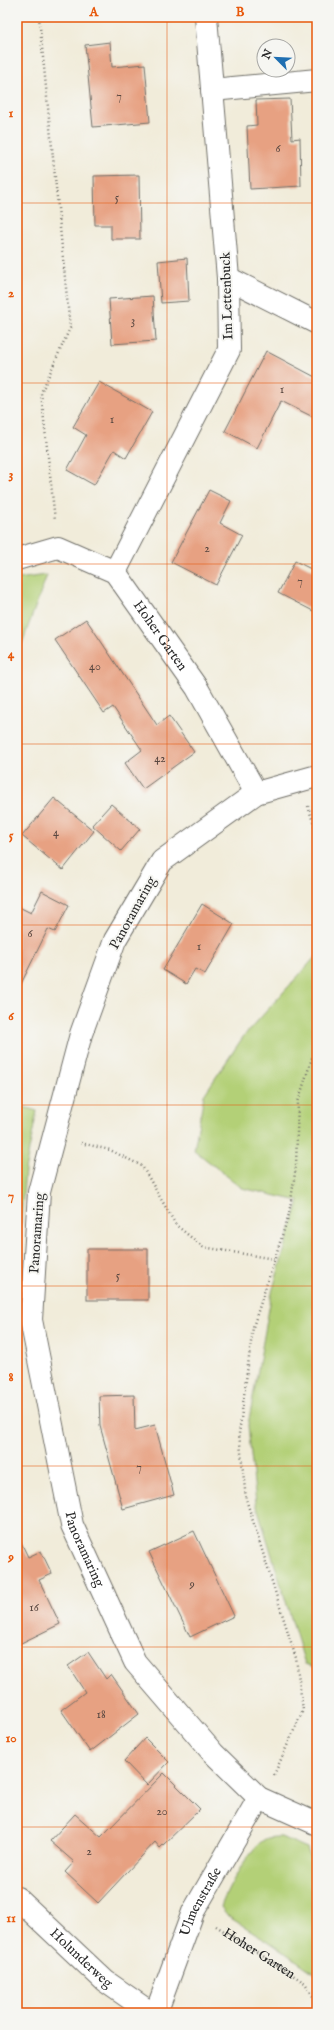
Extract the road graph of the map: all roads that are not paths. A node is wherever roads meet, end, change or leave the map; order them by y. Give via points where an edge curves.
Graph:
1 (206, 17) edge
2 (317, 80) edge
3 (212, 90) junction
4 (228, 278) junction
5 (317, 323) edge
6 (17, 559) edge
7 (116, 572) junction
8 (317, 776) edge
9 (256, 793) junction
10 (259, 1798) junction
11 (317, 1824) edge
12 (17, 1898) edge
13 (151, 2013) edge
14 (156, 2013) edge

1 - 3 street, Im Lettenbuck
2 - 3 street
3 - 4 street, Im Lettenbuck
4 - 5 street
4 - 7 street, Im Lettenbuck via 229,350
6 - 7 street via 58,547
7 - 9 street, Hoher Garten via 197,688
8 - 9 street, Panoramaring
9 - 10 street, Panoramaring via 162,861 115,940 80,1034 39,1192 31,1320 72,1524 135,1662 213,1753
10 - 11 street, Panoramaring
10 - 14 street, Ulmenstraße via 193,1912
12 - 13 street, Holunderweg via 105,1980

